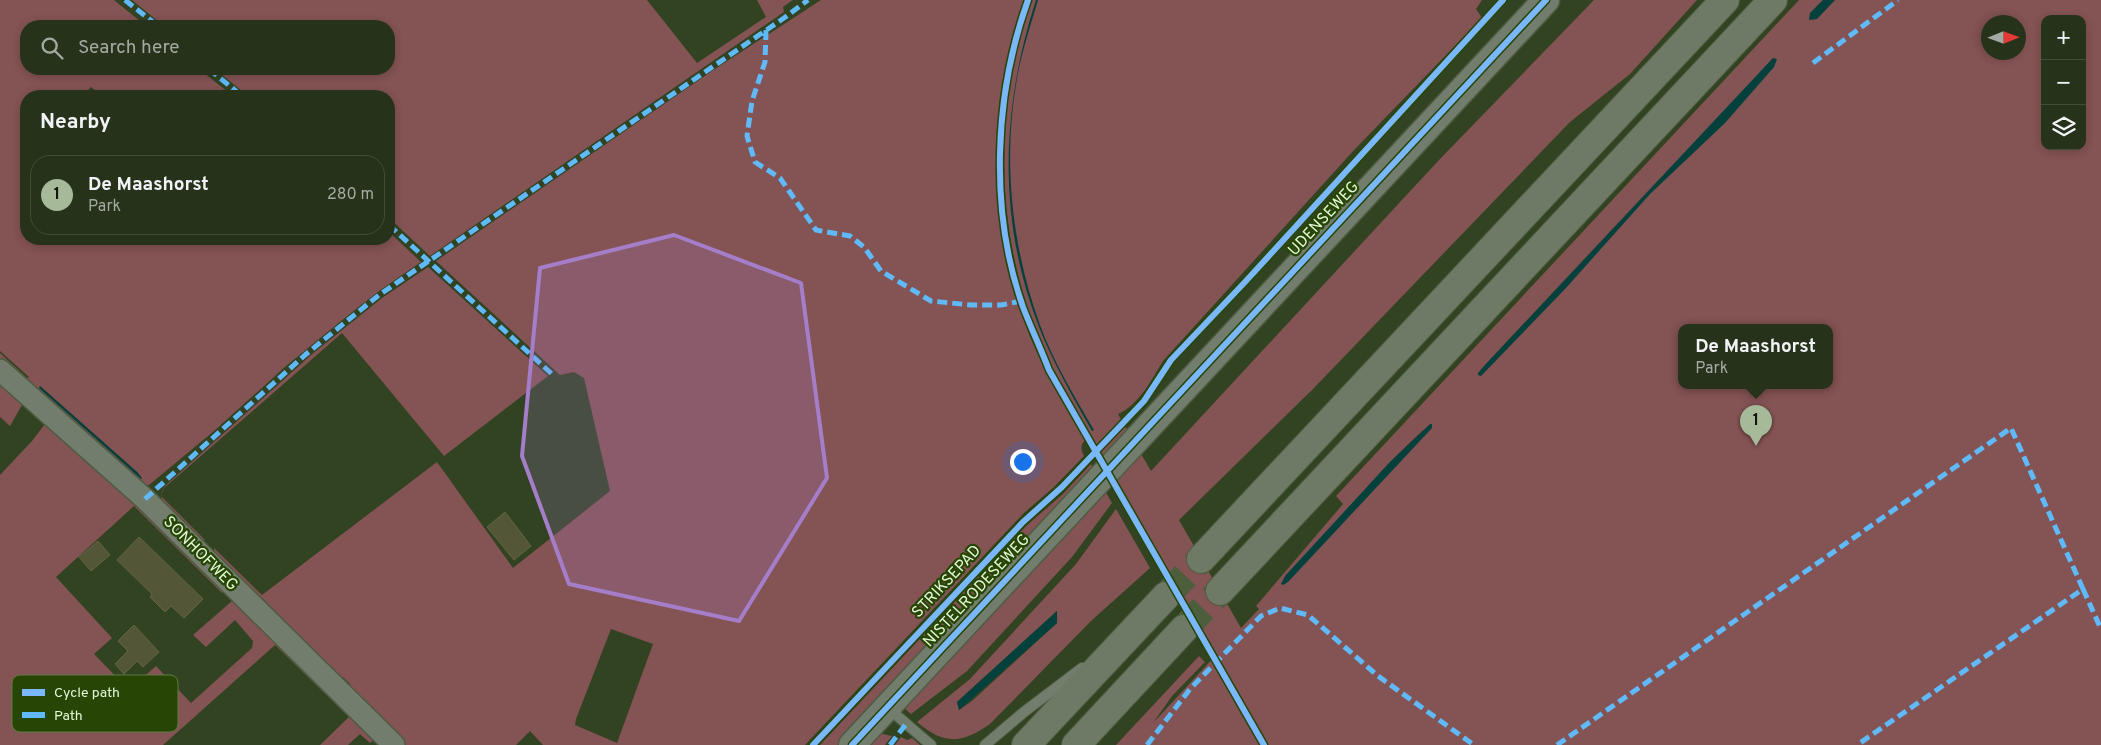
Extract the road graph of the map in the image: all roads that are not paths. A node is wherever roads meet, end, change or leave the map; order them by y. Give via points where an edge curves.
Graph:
1 (1546, 0) edge
2 (1724, 0) edge
3 (1773, 0) edge
4 (0, 370) edge
5 (1122, 456) joint
6 (1201, 559) tunnel mouth
7 (1220, 592) tunnel mouth
8 (1166, 596) tunnel mouth
9 (1138, 626) junction
10 (1184, 629) tunnel mouth
11 (888, 708) junction
12 (394, 745) edge
13 (852, 745) edge
14 (931, 745) edge
15 (985, 745) edge
16 (1026, 745) edge
17 (1076, 745) edge

1 - 5 street, UDENSEWEG
2 - 6 highway
3 - 7 highway
4 - 12 street, SONHOFWEG via 145,499
5 - 11 street, NISTELRODESEWEG
8 - 9 highway
9 - 15 lane
9 - 16 highway
10 - 17 highway
11 - 13 street, NISTELRODESEWEG
11 - 14 lane

